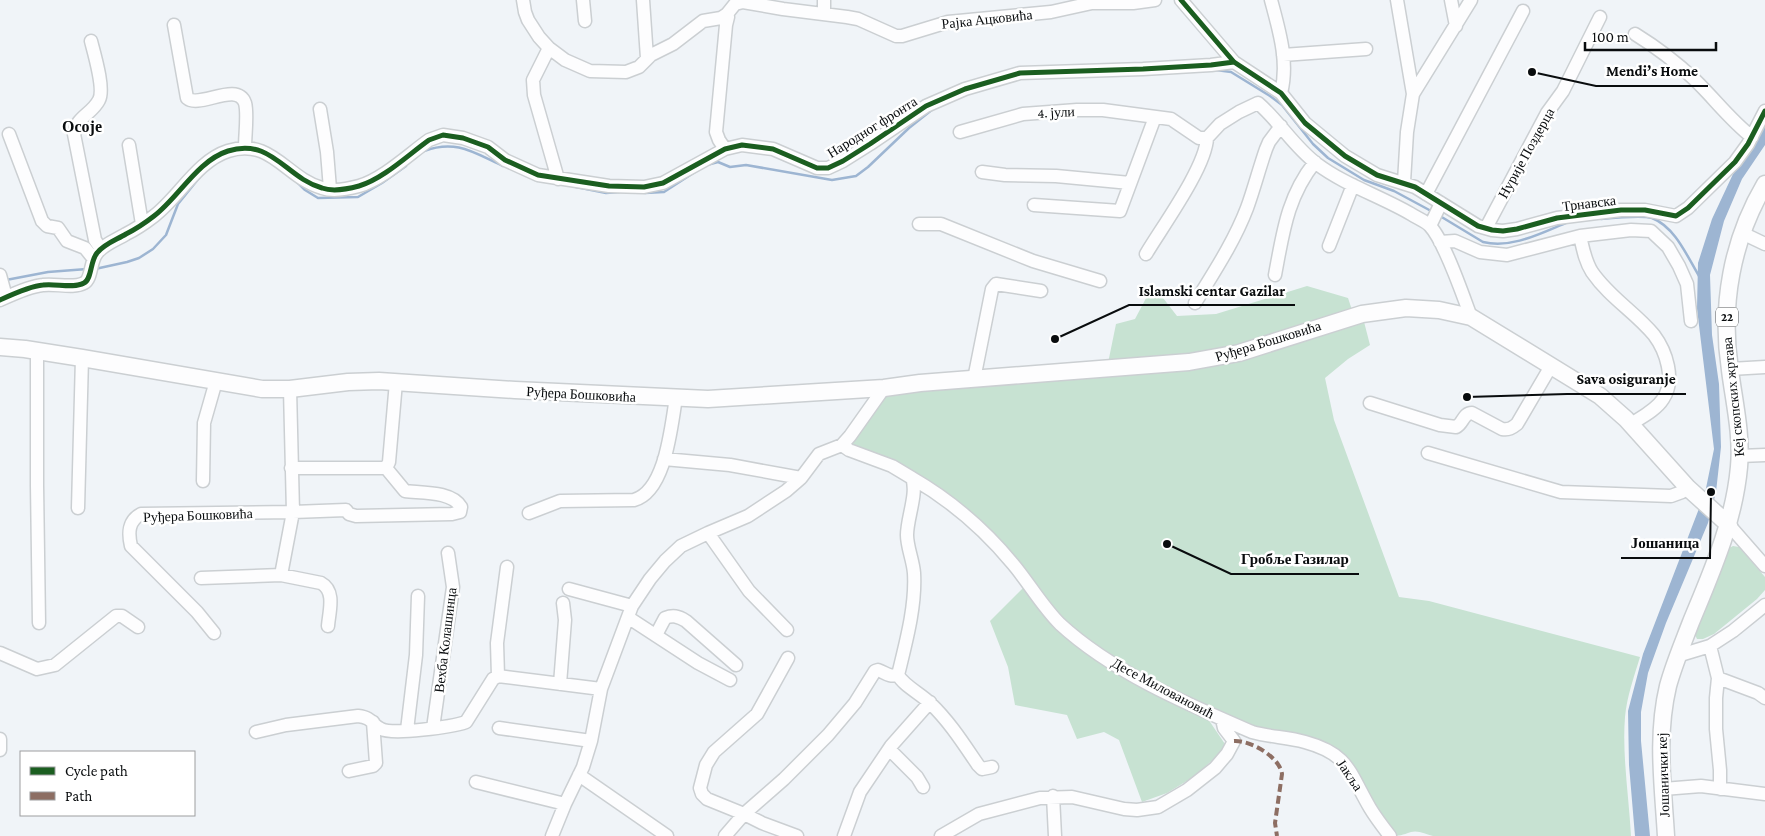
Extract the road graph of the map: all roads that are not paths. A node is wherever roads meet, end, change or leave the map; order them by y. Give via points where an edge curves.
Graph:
1 (523, 0) edge
2 (583, 0) edge
3 (642, 0) edge
4 (824, 0) edge
5 (1155, 0) edge
6 (1181, 0) edge
7 (1271, 0) edge
8 (1397, 0) edge
9 (1451, 0) edge
10 (1471, 0) edge
11 (752, 2) edge
12 (1523, 11) dead end
13 (727, 14) junction
14 (824, 14) junction
15 (1600, 17) dead end
16 (585, 21) dead end
17 (174, 25) dead end
18 (1456, 26) junction
19 (1635, 34) dead end
20 (91, 41) dead end
21 (548, 48) junction
22 (1366, 49) dead end
23 (1283, 56) junction
24 (648, 58) junction
25 (1234, 62) junction
26 (1281, 93) junction
27 (1414, 94) junction
28 (320, 109) dead end
29 (1765, 111) edge
30 (1155, 117) junction
31 (1281, 126) junction
32 (960, 132) dead end
33 (9, 134) dead end
34 (1752, 136) junction
35 (1207, 138) junction
36 (130, 146) dead end
37 (245, 147) junction
38 (725, 149) junction
39 (1315, 162) junction
40 (982, 172) dead end
41 (558, 178) junction
42 (1404, 182) junction
43 (1130, 183) junction
44 (1765, 184) edge
45 (1353, 185) junction
46 (330, 189) junction
47 (1426, 194) junction
48 (1034, 205) dead end
49 (1440, 206) junction
50 (1431, 223) junction
51 (142, 224) junction
52 (919, 224) dead end
53 (1486, 228) junction
54 (1742, 234) junction
55 (1580, 236) junction
56 (1440, 242) junction
57 (1765, 244) edge
58 (1329, 246) dead end
59 (1146, 254) dead end
60 (95, 256) junction
61 (1275, 276) dead end
62 (1100, 281) dead end
63 (2, 287) edge
64 (1041, 291) dead end
65 (1195, 303) dead end
66 (1471, 317) junction
67 (1691, 321) dead end
68 (0, 347) edge
69 (37, 351) junction
70 (82, 358) junction
71 (1552, 366) junction
72 (1765, 366) edge
73 (1730, 369) junction
74 (974, 379) junction
75 (216, 381) junction
76 (396, 382) junction
77 (884, 388) junction
78 (290, 389) junction
79 (676, 398) junction
80 (1370, 403) dead end
81 (1631, 424) junction
82 (842, 445) junction
83 (1428, 453) dead end
84 (1765, 455) edge
85 (1740, 456) junction
86 (664, 459) junction
87 (291, 468) junction
88 (386, 468) junction
89 (801, 478) junction
90 (912, 478) junction
91 (203, 481) dead end
92 (1691, 490) junction
93 (78, 508) dead end
94 (293, 512) junction
95 (529, 513) dead end
96 (1729, 525) junction
97 (708, 533) junction
98 (448, 553) dead end
99 (1765, 566) edge
100 (507, 567) dead end
101 (280, 575) junction
102 (201, 578) dead end
103 (569, 589) dead end
104 (418, 596) dead end
105 (563, 603) dead end
106 (1765, 605) edge
107 (631, 612) junction
108 (39, 623) dead end
109 (328, 626) dead end
110 (138, 627) dead end
111 (787, 630) dead end
112 (214, 633) dead end
113 (656, 635) junction
114 (1710, 646) junction
115 (0, 653) edge
116 (1678, 656) junction
117 (788, 658) dead end
118 (736, 664) dead end
119 (898, 674) junction
120 (498, 676) junction
121 (1718, 678) junction
122 (730, 680) dead end
123 (560, 684) junction
124 (601, 689) junction
125 (1765, 698) edge
126 (930, 702) junction
127 (1222, 719) junction
128 (373, 722) junction
129 (433, 728) junction
130 (499, 728) dead end
131 (407, 730) junction
132 (256, 732) dead end
133 (0, 739) edge
134 (591, 741) junction
135 (889, 749) junction
136 (0, 750) edge
137 (992, 767) dead end
138 (349, 771) dead end
139 (578, 775) junction
140 (476, 782) dead end
141 (922, 787) dead end
142 (1720, 788) junction
143 (1663, 789) junction
144 (1765, 794) edge
145 (1053, 796) junction
146 (565, 804) junction
147 (744, 814) junction
148 (846, 834) edge
149 (552, 836) edge
150 (667, 836) edge
151 (725, 836) edge
152 (797, 836) edge
153 (941, 836) edge
154 (1055, 836) edge
155 (1390, 836) edge
156 (1666, 836) edge

1 - 21 street via 528,20
2 - 16 street
3 - 24 street
4 - 14 street
5 - 14 street, Рајка Ацковића via 1092,4 1051,12 948,22 902,36 858,19
6 - 25 street
7 - 23 street
8 - 27 street
9 - 18 street
10 - 18 street
11 - 13 street, Рајка Ацковића via 738,2
11 - 14 street, Рајка Ацковића via 768,8
12 - 47 street
13 - 24 street via 703,21
13 - 38 street via 716,132
15 - 53 street, Нурије Поздерца via 1563,91 1547,113
17 - 37 street via 186,98 196,102 216,96 237,95 242,99 246,108
18 - 27 street
19 - 34 street via 1685,70
20 - 60 street via 100,98 78,121 74,134 95,240
21 - 24 street via 590,71 626,72 639,68
21 - 41 street via 533,80 534,95
22 - 23 street
23 - 26 street
25 - 26 street
25 - 38 street, Народног фронта via 1012,75 965,89 926,106 828,168 817,168 773,149 742,145
26 - 42 street via 1305,123 1345,156 1376,175
27 - 42 street via 1405,149
28 - 46 street
29 - 34 street, Трнавска
30 - 32 street, 4. јули via 1103,110 1043,112 1002,119
30 - 35 street, 4. јули via 1170,120 1199,138
30 - 43 street
31 - 35 street via 1258,103 1220,124
31 - 39 street
31 - 65 street via 1269,142 1247,208 1229,247
33 - 60 street via 42,221 47,226 58,228 67,241
34 - 53 street, Трнавска via 1735,162 1676,216 1645,210 1615,210 1557,218 1504,231
35 - 59 street via 1206,148 1192,178
36 - 51 street
37 - 46 street, Народног фронта via 268,154 302,179
37 - 51 street via 211,159 168,204
38 - 41 street, Народног фронта via 656,186 609,186
39 - 45 street
39 - 61 street via 1303,176 1286,215
40 - 43 street
41 - 46 street, Народног фронта via 532,173 477,142 443,135 428,140 368,182
42 - 47 street
43 - 48 street via 1122,208 1117,212
44 - 54 main road, Кеј скопских жртава / 22
45 - 50 street
45 - 58 street
47 - 49 street
49 - 50 street
49 - 53 street
50 - 56 street
51 - 60 street
52 - 62 street via 941,224 1024,258
54 - 57 street
54 - 73 main road, Кеј скопских жртава / 22 via 1733,263 1727,302
55 - 56 street via 1507,255 1480,252 1455,241
55 - 67 street via 1651,231 1668,247 1687,284
55 - 81 street via 1586,262 1592,272 1610,294 1654,335 1667,364 1669,381 1664,398
56 - 66 street
60 - 63 street via 88,279 81,284
64 - 74 street via 996,284 992,289
66 - 71 main road, Руђера Бошковића
66 - 74 main road, Руђера Бошковића via 1431,309 1388,310 1340,320 1265,345 1209,359
68 - 69 main road, Руђера Бошковића
69 - 70 main road, Руђера Бошковића
69 - 108 street
70 - 75 main road, Руђера Бошковића
70 - 93 street
71 - 80 street via 1517,424 1507,430 1472,413 1464,416 1456,428
71 - 81 main road, Руђера Бошковића via 1600,396
72 - 73 street
73 - 85 main road, Кеј скопских жртава / 22
74 - 77 main road, Руђера Бошковића
75 - 78 main road, Руђера Бошковића via 262,389
75 - 91 street via 204,423
76 - 78 main road, Руђера Бошковића via 348,382
76 - 79 main road, Руђера Бошковића
76 - 88 street
77 - 79 main road, Руђера Бошковића via 735,398
77 - 82 street
78 - 87 street
79 - 86 street
81 - 92 main road, Руђера Бошковића
82 - 89 street via 819,454
82 - 90 street, Десе Миловановић
83 - 92 street via 1561,492 1671,496
84 - 85 street
85 - 96 main road, Кеј скопских жртава / 22
86 - 89 street
86 - 95 street via 654,482 638,499 560,501
87 - 88 street
87 - 94 street
88 - 94 street, Руђера Бошковића via 405,491 445,496 458,502 460,512 356,516 346,510
89 - 97 street via 758,511
90 - 119 street via 914,488 907,537 914,585
90 - 127 street, Десе Миловановић via 949,502 999,547 1045,607 1072,633 1144,681
92 - 96 main road, Руђера Бошковића
94 - 101 street
94 - 112 street, Руђера Бошковића via 141,514 134,518 128,535 132,546
96 - 99 street
96 - 116 main road, Јошанички кеј / 22
97 - 107 street via 681,546 665,561
97 - 111 street via 749,591
98 - 129 street, Вехба Колашинца via 453,587
100 - 120 street via 496,643
101 - 102 street
101 - 109 street via 326,586 330,594
103 - 107 street
104 - 131 street, Вехба Колашинца via 416,655
105 - 123 street via 565,620
106 - 114 street
107 - 113 street
107 - 124 street
110 - 115 street via 122,616 116,616 55,665 37,669
113 - 118 street via 665,618 678,616
113 - 122 street
114 - 116 street
114 - 121 street
116 - 143 main road, Јошанички кеј / 22 via 1661,726
117 - 147 street via 757,714 714,752 702,778 700,788 707,799
119 - 126 street
119 - 147 street via 885,675 875,671 855,703 828,735
120 - 123 street
120 - 129 street via 492,679 466,722
121 - 125 street
121 - 142 street via 1716,729
123 - 124 street
124 - 134 street
126 - 135 street
126 - 137 street via 978,765 982,769
127 - 145 street, Десе Миловановић via 1234,742 1228,754 1200,781 1162,805 1148,809 1124,809 1072,796
127 - 155 street, Јакља via 1261,734 1303,741 1336,755 1346,764
128 - 131 street via 380,729 391,732
128 - 132 street via 368,717 358,716
128 - 138 street via 376,763
129 - 131 street
130 - 134 street
133 - 136 street
134 - 139 street
135 - 141 street
135 - 148 street via 860,792
139 - 146 street
139 - 150 street
140 - 146 street
142 - 143 street
142 - 144 street
143 - 156 main road, Јошанички кеј / 22
145 - 153 street, Десе Миловановић via 979,814
145 - 154 street
146 - 149 street
147 - 151 street
147 - 152 street

